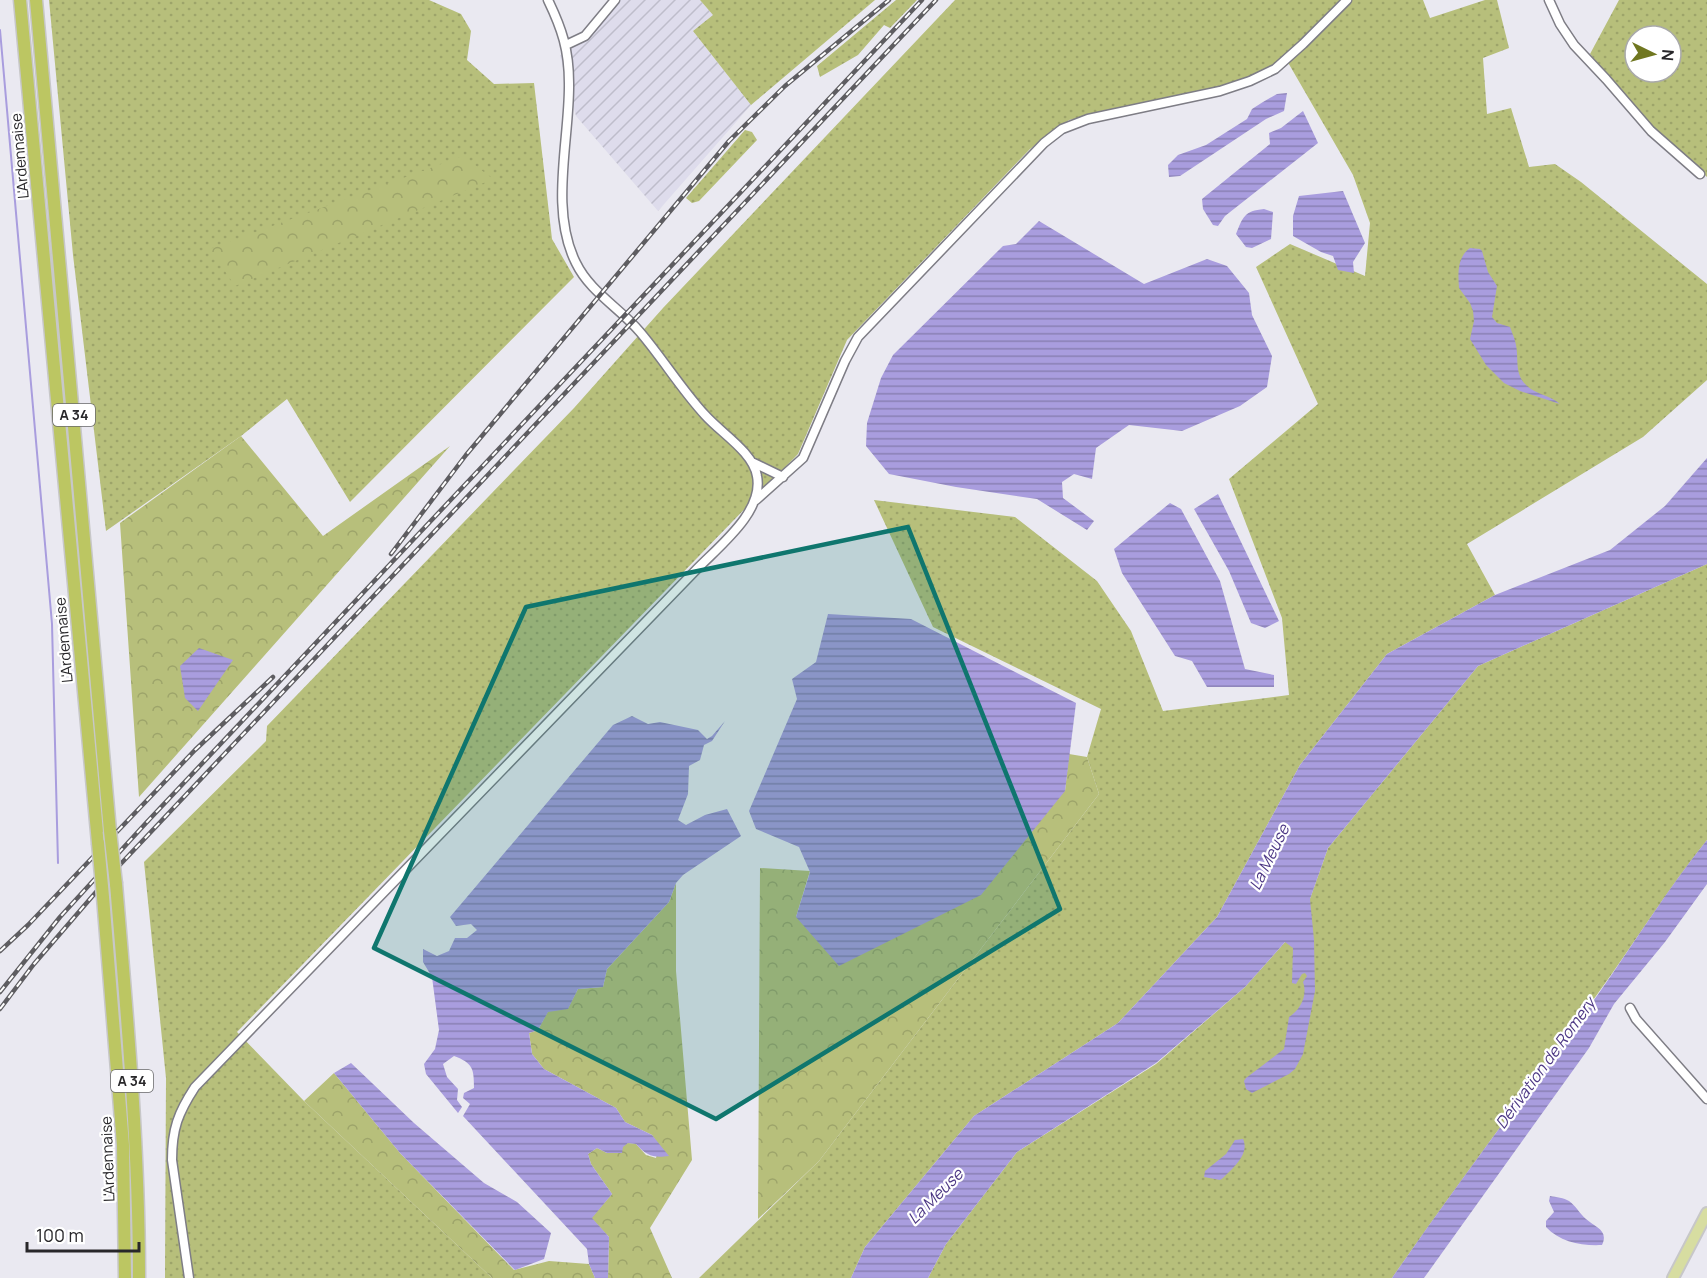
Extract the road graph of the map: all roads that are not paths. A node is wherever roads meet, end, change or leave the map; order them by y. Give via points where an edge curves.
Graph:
1 (20, 0) edge
2 (36, 0) edge
3 (548, 0) edge
4 (615, 0) edge
5 (1347, 0) edge
6 (1549, 0) edge
7 (566, 45) junction
8 (1700, 174) dead end
9 (754, 463) junction
10 (783, 477) junction
11 (756, 501) junction
12 (1630, 1008) dead end
13 (1707, 1099) edge
14 (1707, 1213) edge
15 (125, 1278) edge
16 (139, 1278) edge
17 (189, 1278) edge
18 (1672, 1278) edge

1 - 15 highway, L'Ardennaise / A 34, bridge via 103,897 123,1145
2 - 16 highway, L'Ardennaise / A 34, bridge via 116,884 135,1120
3 - 7 street
4 - 7 street via 585,36
5 - 10 street via 1275,69 1250,81 1088,119 1062,129 1044,142 858,337 803,458
6 - 8 street via 1574,45 1651,131
7 - 9 street via 569,84 563,186 566,232 575,261 589,282 640,333 691,400
9 - 10 street
9 - 11 street
10 - 11 street
11 - 17 street via 747,516 695,571 195,1087 177,1119 172,1142
12 - 13 street
14 - 18 main road

